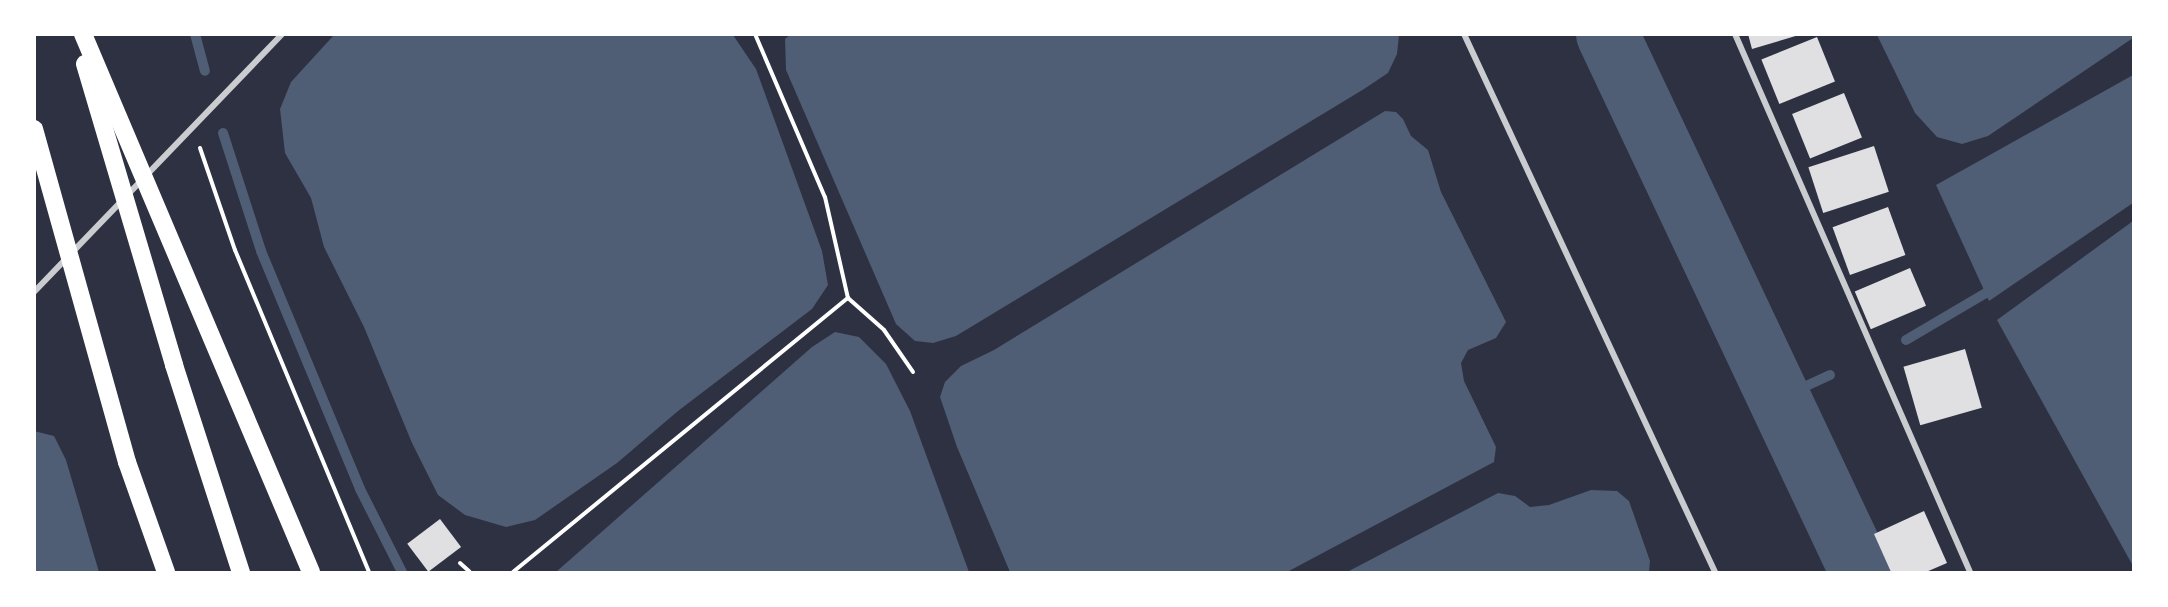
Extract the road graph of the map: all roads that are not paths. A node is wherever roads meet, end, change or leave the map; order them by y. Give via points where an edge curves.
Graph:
1 (76, 34) edge
2 (83, 34) edge
3 (282, 34) edge
4 (1464, 34) edge
5 (1735, 34) edge
6 (34, 129) edge
7 (34, 292) edge
8 (127, 462) junction
9 (155, 573) edge
10 (166, 573) edge
11 (241, 573) edge
12 (311, 573) edge
13 (1715, 573) edge
14 (1970, 573) edge

1 - 11 highway via 174,366
2 - 12 highway
3 - 7 street
4 - 13 street
5 - 14 street
6 - 8 highway
8 - 9 highway
8 - 10 highway

